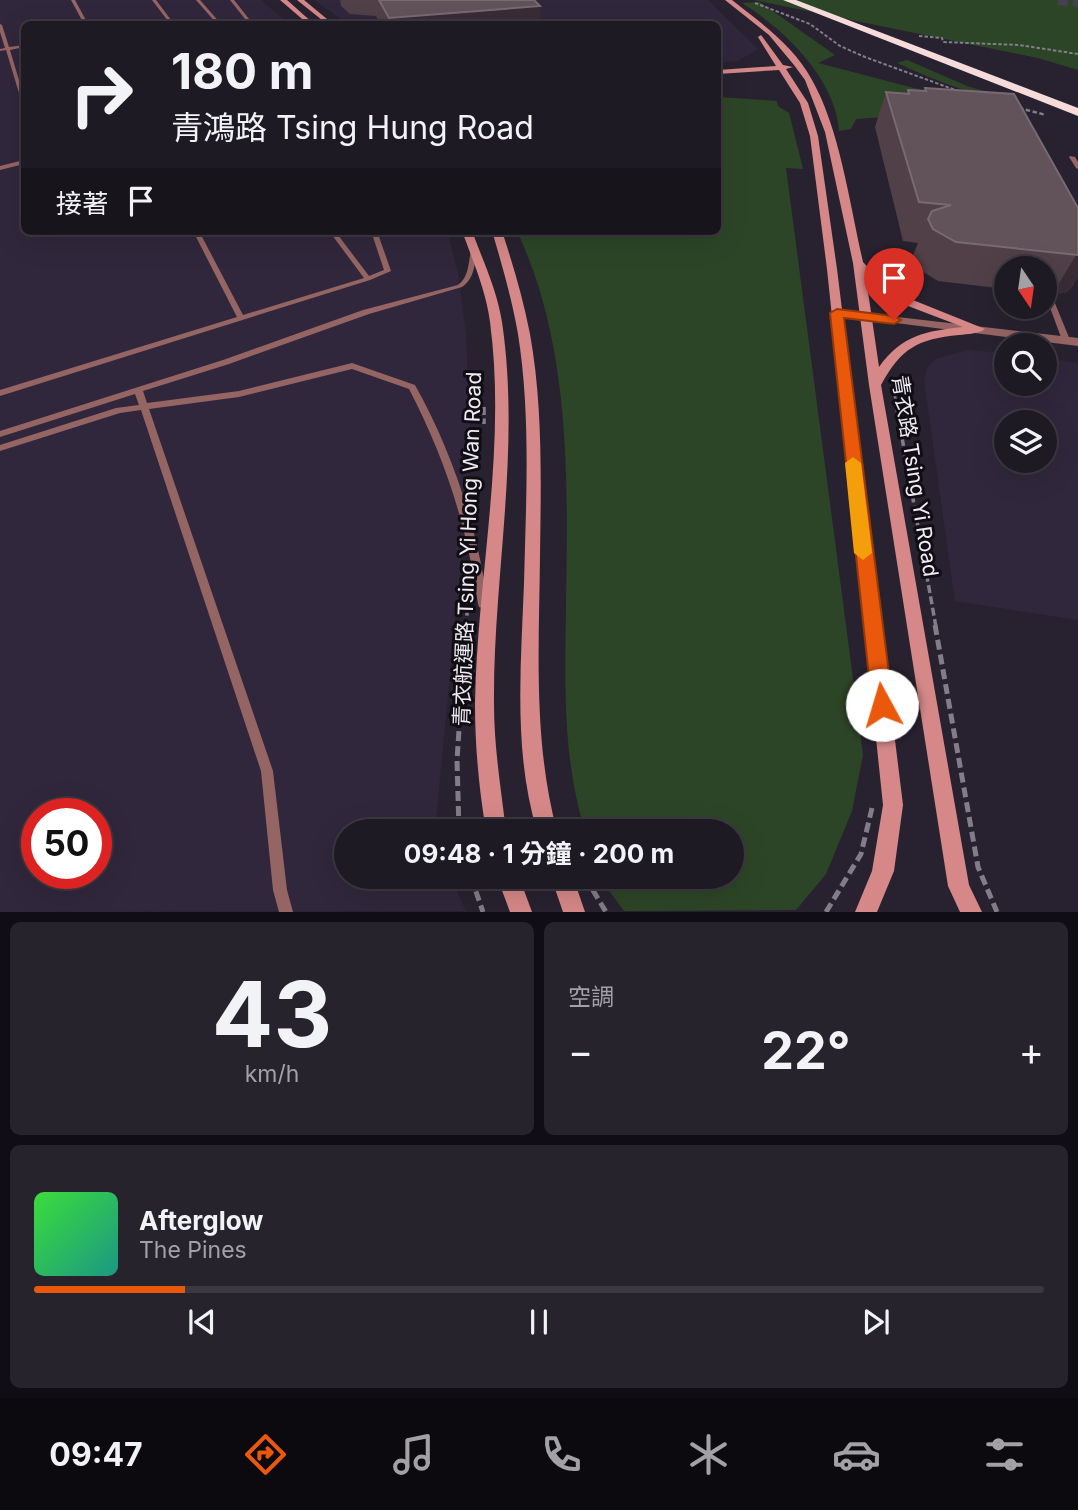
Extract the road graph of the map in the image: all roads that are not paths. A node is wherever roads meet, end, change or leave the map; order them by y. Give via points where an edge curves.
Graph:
1 (73, 0) edge
2 (154, 0) edge
3 (198, 0) edge
4 (232, 0) edge
5 (283, 0) edge
6 (300, 0) edge
7 (718, 0) edge
8 (728, 0) edge
9 (788, 0) edge
10 (804, 0) edge
11 (84, 21) edge
12 (170, 21) edge
13 (216, 21) edge
14 (249, 21) edge
15 (308, 21) edge
16 (326, 21) edge
17 (0, 25) edge
18 (21, 47) edge
19 (8, 49) junction
20 (927, 49) junction
21 (0, 50) edge
22 (799, 66) junction
23 (784, 67) junction
24 (721, 72) edge
25 (21, 93) edge
26 (1077, 106) edge
27 (1072, 157) dead end
28 (21, 163) edge
29 (0, 167) edge
30 (1078, 167) edge
31 (198, 235) edge
32 (334, 235) edge
33 (375, 235) edge
34 (468, 235) edge
35 (498, 235) edge
36 (474, 251) junction
37 (858, 263) junction
38 (368, 279) junction
39 (1057, 311) edge
40 (837, 313) junction
41 (865, 317) junction
42 (241, 318) junction
43 (979, 329) junction
44 (1072, 341) edge
45 (875, 385) junction
46 (138, 390) junction
47 (0, 393) edge
48 (143, 404) junction
49 (0, 433) edge
50 (0, 448) edge
51 (489, 648) junction
52 (494, 819) edge
53 (545, 819) edge
54 (512, 889) edge
55 (566, 889) edge
56 (286, 912) edge
57 (521, 912) edge
58 (574, 912) edge
59 (866, 912) edge
60 (971, 912) edge

1 - 11 lane
2 - 12 lane
3 - 13 lane
4 - 14 lane
5 - 15 main road
6 - 16 main road
7 - 23 main road via 756,31
8 - 22 main road, 青衣路 Tsing Yi Road via 771,34
9 - 20 highway
10 - 20 highway
17 - 19 lane
18 - 19 lane
19 - 21 lane
19 - 25 lane
20 - 26 highway
20 - 26 highway
22 - 23 main road
22 - 37 main road, 青衣路 Tsing Yi Road via 830,132
23 - 24 main road
23 - 40 main road via 804,103 814,136
27 - 30 lane
28 - 29 lane
31 - 42 lane
32 - 38 lane
33 - 38 lane via 388,271
34 - 36 main road, 青衣航運路 Tsing Yi Hong Wan Road
35 - 53 main road via 520,311 530,405 531,726
36 - 46 lane via 471,274 460,286 366,312
36 - 51 main road, 青衣航運路 Tsing Yi Hong Wan Road via 495,320 502,398
37 - 41 main road, 青衣路 Tsing Yi Road
37 - 43 main road via 893,298
38 - 42 lane
39 - 44 lane
40 - 41 street
40 - 59 main road via 893,805 884,872
41 - 43 street
41 - 45 main road, 青衣路 Tsing Yi Road
42 - 47 lane
43 - 44 street
43 - 45 main road via 908,343 888,358
45 - 60 main road, 青衣路 Tsing Yi Road via 959,886
46 - 48 lane
46 - 49 lane
48 - 50 lane
48 - 51 lane via 239,394 352,366 412,387 433,425 467,522
48 - 56 lane via 267,771 279,890
51 - 52 main road, 青衣航運路 Tsing Yi Hong Wan Road via 486,753
54 - 57 main road
55 - 58 main road

